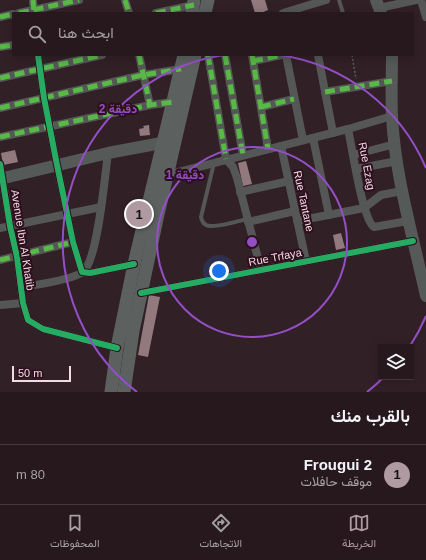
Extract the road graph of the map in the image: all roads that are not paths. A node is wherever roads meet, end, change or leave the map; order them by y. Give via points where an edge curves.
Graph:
1 (33, 0) edge
2 (79, 0) edge
3 (125, 0) edge
4 (208, 0) edge
5 (325, 0) edge
6 (340, 0) edge
7 (416, 0) edge
8 (421, 0) edge
9 (193, 6) edge
10 (379, 7) edge
11 (309, 9) edge
12 (34, 11) edge
13 (128, 12) edge
14 (161, 12) edge
15 (205, 12) edge
16 (290, 12) edge
17 (343, 12) edge
18 (12, 14) edge
19 (0, 17) edge
20 (426, 17) edge
21 (12, 45) edge
22 (0, 47) edge
23 (38, 56) edge
24 (97, 56) edge
25 (139, 56) edge
26 (184, 56) edge
27 (195, 56) edge
28 (208, 56) edge
29 (225, 56) edge
30 (272, 56) edge
31 (286, 56) edge
32 (318, 56) edge
33 (392, 56) edge
34 (252, 58) edge
35 (41, 68) junction
36 (181, 69) junction
37 (143, 75) junction
38 (0, 78) edge
39 (392, 80) junction
40 (325, 92) junction
41 (44, 98) junction
42 (294, 99) junction
43 (173, 102) junction
44 (150, 105) junction
45 (261, 106) junction
46 (0, 108) edge
47 (392, 116) junction
48 (50, 126) junction
49 (348, 129) junction
50 (333, 133) junction
51 (0, 137) edge
52 (313, 138) junction
53 (303, 140) junction
54 (169, 141) junction
55 (395, 144) junction
56 (282, 146) junction
57 (268, 149) junction
58 (108, 153) junction
59 (243, 155) junction
60 (353, 155) junction
61 (226, 160) junction
62 (397, 161) junction
63 (214, 163) junction
64 (0, 164) edge
65 (57, 164) junction
66 (356, 169) junction
67 (167, 175) junction
68 (1, 178) edge
69 (289, 180) junction
70 (240, 192) junction
71 (402, 192) junction
72 (101, 207) junction
73 (364, 208) junction
74 (295, 211) junction
75 (68, 213) junction
76 (329, 215) junction
77 (248, 220) junction
78 (408, 221) junction
79 (297, 222) junction
80 (10, 226) junction
81 (0, 228) edge
82 (413, 241) junction
83 (73, 242) junction
84 (17, 257) junction
85 (0, 260) edge
86 (306, 262) junction
87 (134, 264) junction
88 (261, 270) junction
89 (82, 272) junction
90 (21, 287) junction
91 (141, 293) junction
92 (426, 296) edge
93 (23, 303) junction
94 (0, 305) edge
95 (117, 348) junction
96 (111, 392) edge
97 (124, 392) edge

1 - 12 street
2 - 12 street
3 - 13 street
4 - 15 main road
5 - 11 street
6 - 17 lane
7 - 10 street
8 - 20 street
9 - 14 street
11 - 16 street
18 - 19 street
21 - 22 street
23 - 35 street
24 - 35 street
25 - 37 street
26 - 36 main road
27 - 54 main road
28 - 61 street
29 - 59 street
30 - 34 street
31 - 42 street
32 - 40 street
33 - 39 street
34 - 45 street
35 - 38 street
35 - 41 street
36 - 37 street
36 - 43 main road
37 - 41 street
37 - 44 street
39 - 40 street
39 - 47 street
40 - 50 street
41 - 46 street
41 - 48 street
42 - 45 street
42 - 53 street
43 - 44 street
43 - 54 main road
44 - 48 street
45 - 57 street
47 - 49 street
47 - 55 street
48 - 51 street
48 - 65 street
49 - 50 street
49 - 60 street, Rue Ezag
50 - 52 street
52 - 53 street
52 - 76 street
53 - 56 street
54 - 58 street
54 - 67 main road
54 - 87 main road
55 - 60 street
55 - 62 street
56 - 57 street
56 - 69 street, Rue Tantane
57 - 59 street
58 - 65 street
58 - 72 street
59 - 61 street
60 - 66 street, Rue Ezag
61 - 63 street
61 - 70 street via 234,170
62 - 66 street
62 - 71 street
63 - 67 street
63 - 77 lane via 202,222 205,225 218,226
64 - 68 street, Avenue Ibn Al Khatib
65 - 68 street
65 - 75 street
66 - 73 street, Rue Ezag
67 - 91 main road
68 - 80 street, Avenue Ibn Al Khatib
69 - 70 street
69 - 74 street, Rue Tantane
70 - 77 street
71 - 73 street via 381,195
71 - 78 street
72 - 75 street
72 - 89 street via 94,247 87,267
73 - 76 street
73 - 78 street, Rue Ezag via 370,224 374,226
74 - 77 street
74 - 79 street, Rue Tantane
75 - 80 street
75 - 83 street
76 - 79 street
77 - 88 street
78 - 82 street
79 - 86 street, Rue Tantane
80 - 81 street
80 - 84 street, Avenue Ibn Al Khatib
82 - 86 street, Rue Trfaya
82 - 92 street
83 - 84 street
83 - 89 street
84 - 85 street
84 - 90 street, Avenue Ibn Al Khatib
86 - 88 street, Rue Trfaya
87 - 89 street via 90,273
87 - 95 main road
88 - 91 street, Rue Trfaya
89 - 90 street via 57,281
90 - 93 street, Avenue Ibn Al Khatib
91 - 97 main road
93 - 94 street
93 - 95 street, Avenue Ibn Al Khatib via 28,320 43,329
95 - 96 main road

